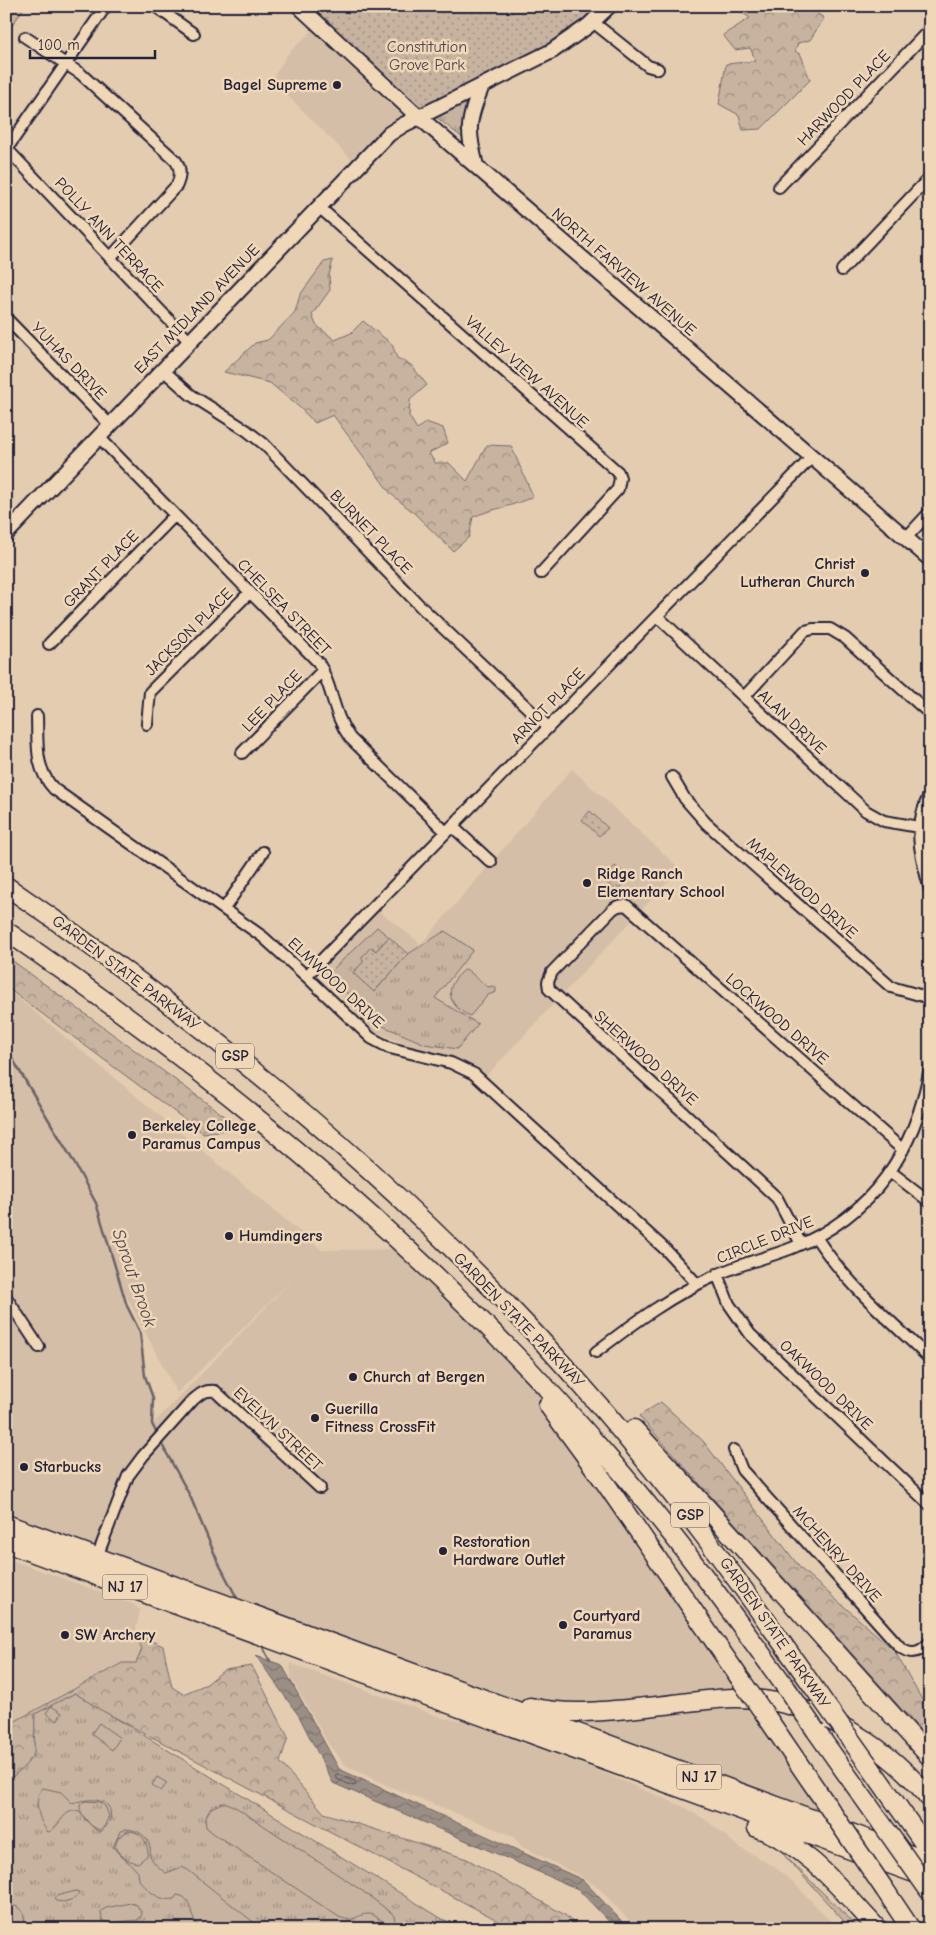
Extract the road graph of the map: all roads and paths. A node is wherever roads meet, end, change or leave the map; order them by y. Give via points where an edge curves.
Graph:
1 (106, 6) edge
2 (155, 6) edge
3 (299, 6) edge
4 (609, 6) edge
5 (593, 22) junction
6 (930, 29) edge
7 (194, 34) dead end
8 (25, 37) dead end
9 (66, 63) junction
10 (658, 69) dead end
11 (482, 86) junction
12 (419, 117) junction
13 (7, 150) edge
14 (476, 166) junction
15 (930, 177) edge
16 (779, 187) dead end
17 (318, 207) junction
18 (110, 258) junction
19 (842, 270) dead end
20 (6, 318) edge
21 (190, 342) junction
22 (162, 370) junction
23 (110, 425) junction
24 (99, 437) junction
25 (811, 458) junction
26 (930, 512) edge
27 (175, 515) junction
28 (6, 534) edge
29 (905, 539) junction
30 (930, 559) edge
31 (541, 573) dead end
32 (250, 592) junction
33 (657, 616) junction
34 (49, 644) dead end
35 (323, 670) junction
36 (744, 697) junction
37 (930, 714) edge
38 (37, 716) dead end
39 (147, 724) dead end
40 (548, 728) junction
41 (242, 753) dead end
42 (672, 777) dead end
43 (930, 793) edge
44 (919, 827) junction
45 (449, 829) junction
46 (263, 852) dead end
47 (491, 862) dead end
48 (6, 886) edge
49 (930, 890) edge
50 (224, 909) junction
51 (630, 909) joint
52 (6, 931) edge
53 (306, 976) junction
54 (930, 998) edge
55 (929, 1072) edge
56 (903, 1150) junction
57 (891, 1172) junction
58 (930, 1202) edge
59 (816, 1237) junction
60 (801, 1244) junction
61 (717, 1274) junction
62 (697, 1284) junction
63 (6, 1297) edge
64 (485, 1324) junction
65 (544, 1344) junction
66 (39, 1347) dead end
67 (596, 1352) dead end
68 (930, 1359) edge
69 (734, 1450) dead end
70 (320, 1488) dead end
71 (930, 1506) edge
72 (6, 1524) edge
73 (6, 1543) edge
74 (97, 1557) junction
75 (930, 1642) edge
76 (469, 1693) junction
77 (930, 1757) edge
78 (604, 1760) junction
79 (930, 1799) edge
80 (930, 1852) edge
81 (930, 1862) edge
82 (930, 1879) edge
83 (930, 1892) edge
84 (878, 1929) edge
85 (911, 1929) edge

1 - 9 street
2 - 7 street
3 - 12 street, NORTH FARVIEW AVENUE
4 - 5 street, EAST MIDLAND AVENUE
5 - 10 street via 648,66
5 - 11 street, EAST MIDLAND AVENUE via 552,51
6 - 16 street, HARWOOD PLACE
8 - 9 street
9 - 13 street
9 - 18 street via 162,147 180,167 177,185
11 - 12 street, EAST MIDLAND AVENUE
11 - 14 street via 468,126
12 - 14 street, NORTH FARVIEW AVENUE
12 - 17 street, EAST MIDLAND AVENUE via 389,134
13 - 18 street, POLLY ANN TERRACE
14 - 25 street, NORTH FARVIEW AVENUE
15 - 19 street
17 - 21 street, EAST MIDLAND AVENUE
17 - 31 street, VALLEY VIEW AVENUE via 618,472 618,489
18 - 21 street, POLLY ANN TERRACE
20 - 23 street, YUHAS DRIVE
21 - 22 street, EAST MIDLAND AVENUE
22 - 23 street, EAST MIDLAND AVENUE
22 - 40 street, BURNET PLACE via 191,395 264,444 422,608
23 - 24 street, EAST MIDLAND AVENUE
24 - 27 street, CHELSEA STREET
24 - 28 street, EAST MIDLAND AVENUE
25 - 29 street, NORTH FARVIEW AVENUE
25 - 33 street, ARNOT PLACE
26 - 29 street
27 - 32 street, CHELSEA STREET
27 - 34 street, GRANT PLACE
29 - 30 street, NORTH FARVIEW AVENUE
32 - 35 street, CHELSEA STREET
32 - 39 street, JACKSON PLACE via 150,692
33 - 36 street, ALAN DRIVE
33 - 40 street, ARNOT PLACE
35 - 41 street, LEE PLACE
35 - 45 street, CHELSEA STREET via 339,720 350,738
36 - 37 street via 805,631 821,628 830,629 845,638
36 - 44 street, ALAN DRIVE via 866,811 884,821
38 - 50 street, ELMWOOD DRIVE via 39,766 54,789
40 - 45 street, ARNOT PLACE
42 - 54 street, MAPLEWOOD DRIVE via 685,799 706,823 891,987
43 - 44 street
44 - 49 street via 920,850
45 - 47 street, CHELSEA STREET
45 - 53 street, ARNOT PLACE
46 - 50 street
48 - 65 highway, GARDEN STATE PARKWAY / GSP via 185,1016 293,1105 448,1246
50 - 53 street, ELMWOOD DRIVE via 263,937
51 - 56 street, LOCKWOOD DRIVE
51 - 60 street, SHERWOOD DRIVE via 622,904 613,909 552,972 549,989 777,1198
52 - 64 highway, GARDEN STATE PARKWAY / GSP via 135,1022 271,1129 383,1225
53 - 62 street, ELMWOOD DRIVE via 380,1044 451,1062 474,1074 666,1250
55 - 56 street, CIRCLE DRIVE via 923,1098
56 - 57 street, CIRCLE DRIVE
57 - 58 street
57 - 59 street, CIRCLE DRIVE via 860,1208
59 - 60 street, CIRCLE DRIVE
59 - 68 street via 843,1275
60 - 61 street, CIRCLE DRIVE
61 - 62 street, CIRCLE DRIVE
61 - 71 street, OAKWOOD DRIVE via 729,1304 750,1334
62 - 67 street, CIRCLE DRIVE via 642,1318
63 - 66 street
64 - 83 highway, GARDEN STATE PARKWAY / GSP, bridge via 579,1424 696,1564
64 - 85 highway, bridge via 584,1453
65 - 77 highway via 606,1399
65 - 80 highway, GARDEN STATE PARKWAY / GSP, bridge via 692,1518
69 - 75 street, MCHENRY DRIVE via 742,1470 900,1647 917,1652
70 - 74 street, EVELYN STREET via 215,1391 201,1392 162,1433 128,1476
72 - 74 highway, NJ 17
73 - 78 highway, NJ 17
74 - 76 highway, NJ 17
76 - 79 highway via 537,1709 579,1713 734,1698 787,1705 835,1723 869,1744 909,1776
76 - 81 highway, NJ 17
78 - 82 highway, NJ 17
78 - 84 highway via 781,1838 818,1867

